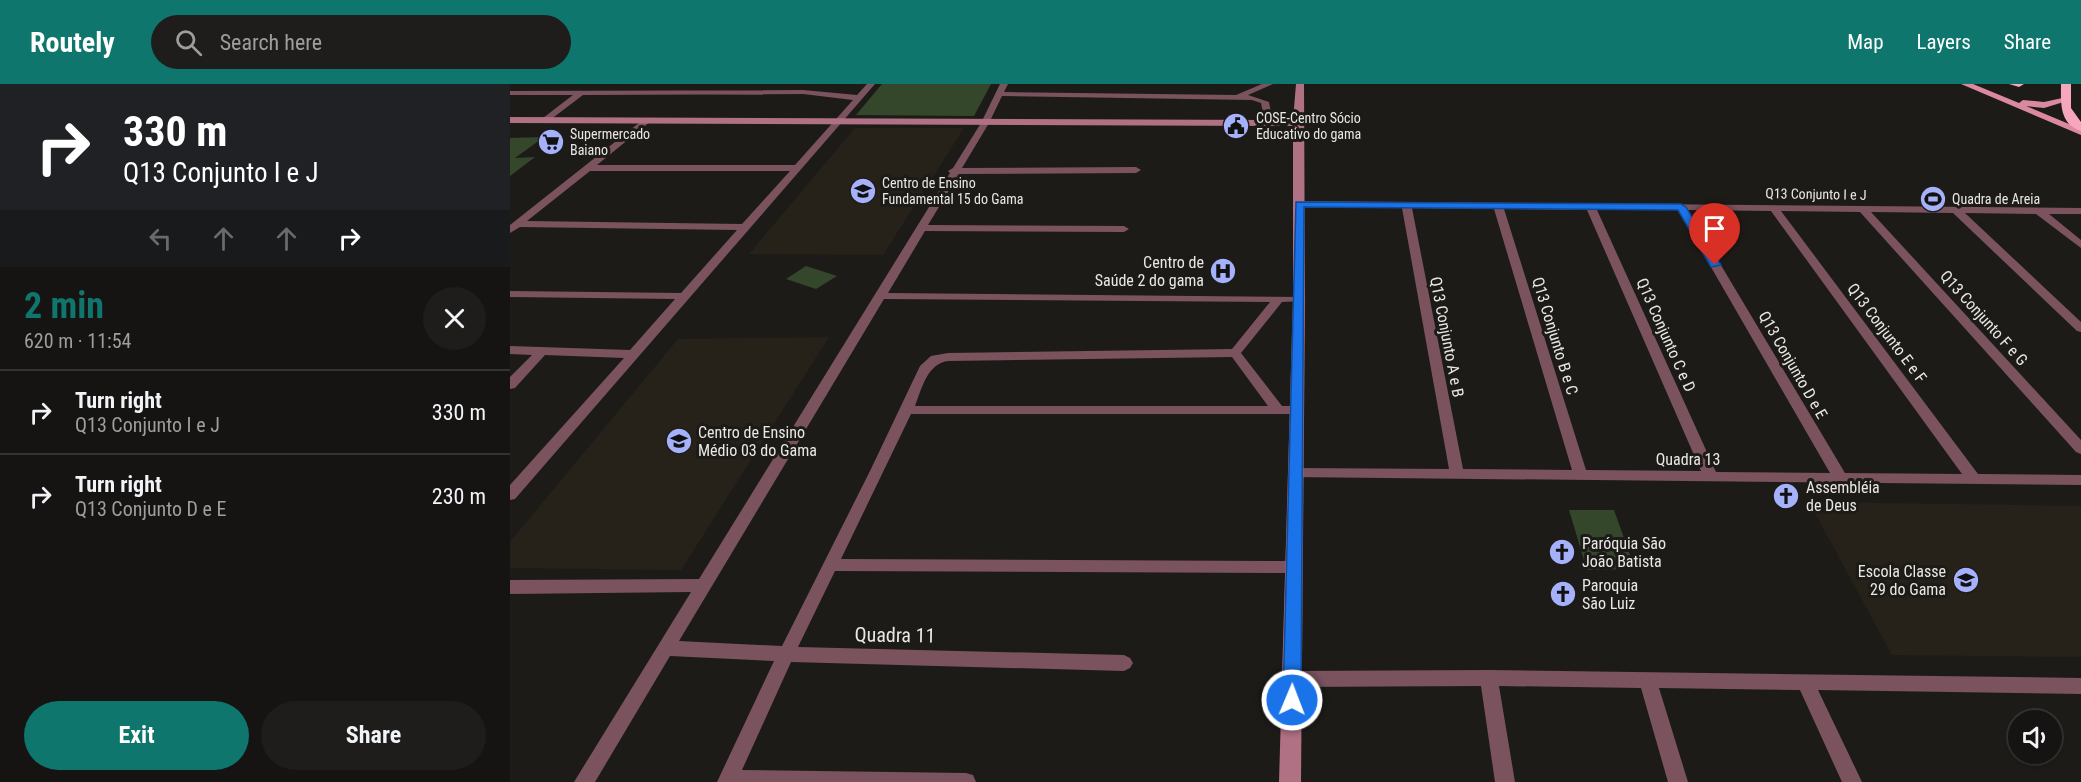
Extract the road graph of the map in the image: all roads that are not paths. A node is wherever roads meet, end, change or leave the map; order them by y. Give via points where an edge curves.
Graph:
1 (594, 84) edge
2 (809, 84) edge
3 (871, 84) edge
4 (1065, 84) edge
5 (1269, 84) edge
6 (1300, 84) edge
7 (1965, 84) edge
8 (2014, 84) edge
9 (2019, 84) edge
10 (1001, 89) edge
11 (803, 92) junction
12 (2068, 92) edge
13 (510, 93) edge
14 (581, 93) junction
15 (1061, 94) junction
16 (858, 98) junction
17 (1235, 98) junction
18 (1998, 98) junction
19 (510, 120) edge
20 (546, 120) junction
21 (647, 121) junction
22 (838, 121) junction
23 (985, 123) junction
24 (1265, 123) junction
25 (1298, 123) junction
26 (2081, 130) edge
27 (586, 168) junction
28 (797, 168) junction
29 (1136, 170) dead end
30 (953, 171) junction
31 (1299, 204) junction
32 (1406, 206) junction
33 (1498, 206) junction
34 (1590, 206) junction
35 (1681, 207) junction
36 (1773, 207) junction
37 (1862, 208) junction
38 (1956, 210) junction
39 (2039, 211) junction
40 (2081, 211) edge
41 (514, 227) edge
42 (745, 227) junction
43 (920, 228) junction
44 (1124, 229) dead end
45 (2081, 245) edge
46 (510, 294) edge
47 (683, 296) junction
48 (879, 296) junction
49 (1279, 299) junction
50 (1299, 299) junction
51 (2081, 328) edge
52 (510, 351) edge
53 (542, 351) junction
54 (1235, 353) junction
55 (634, 354) junction
56 (510, 385) edge
57 (907, 410) junction
58 (1278, 410) junction
59 (1296, 410) junction
60 (2081, 449) edge
61 (1295, 473) junction
62 (1457, 474) junction
63 (1581, 476) junction
64 (1711, 477) junction
65 (1840, 477) junction
66 (1974, 479) junction
67 (2081, 480) edge
68 (510, 495) edge
69 (832, 565) junction
70 (1293, 567) junction
71 (702, 585) junction
72 (510, 587) edge
73 (664, 648) junction
74 (785, 654) junction
75 (1124, 663) dead end
76 (1489, 678) junction
77 (1292, 679) junction
78 (1648, 682) junction
79 (1806, 684) junction
80 (2081, 686) edge
81 (727, 781) edge
82 (584, 782) edge
83 (966, 782) edge
84 (1290, 782) edge
85 (1505, 782) edge
86 (1678, 782) edge
87 (1852, 782) edge

1 - 14 street
2 - 11 street
3 - 16 street
4 - 15 street
5 - 17 street
6 - 25 street
7 - 18 main road
8 - 9 highway
10 - 15 street
10 - 23 street
11 - 14 street
11 - 16 street
12 - 18 main road via 2044,105
12 - 26 highway via 2068,116
13 - 14 street
14 - 20 street
15 - 17 street
16 - 22 street
17 - 24 street via 1265,102
18 - 26 main road
19 - 20 street
20 - 21 street
21 - 22 street
21 - 27 street
22 - 23 street
22 - 28 street
23 - 24 street
23 - 30 street
24 - 25 street
25 - 31 street
27 - 28 street
27 - 41 street
28 - 42 street
29 - 30 street
30 - 43 street
31 - 32 street, Q13 Conjunto I e J
31 - 50 street
32 - 33 street, Q13 Conjunto I e J
32 - 62 street, Q13 Conjunto A e B
33 - 34 street, Q13 Conjunto I e J
33 - 63 street, Q13 Conjunto B e C
34 - 35 street, Q13 Conjunto I e J
34 - 64 street, Q13 Conjunto C e D
35 - 36 street, Q13 Conjunto I e J
35 - 65 street, Q13 Conjunto D e E
36 - 37 street, Q13 Conjunto I e J
36 - 66 street, Q13 Conjunto E e F
37 - 38 street, Q13 Conjunto I e J
37 - 60 street, Q13 Conjunto F e G
38 - 39 street, Q13 Conjunto I e J
38 - 51 street
39 - 40 street, Q13 Conjunto I e J
39 - 45 street
41 - 42 street
42 - 47 street
43 - 44 street
43 - 48 street
46 - 47 street
47 - 55 street
48 - 49 street
48 - 71 street
49 - 50 street
49 - 54 street
50 - 59 street
52 - 53 street
53 - 55 street
53 - 56 street
54 - 57 street via 935,359 926,366
54 - 58 street
55 - 68 street
57 - 58 street
57 - 69 street
58 - 59 street
59 - 61 street
61 - 62 street, Quadra 13
61 - 70 street
62 - 63 street, Quadra 13
63 - 64 street, Quadra 13
64 - 65 street, Quadra 13
65 - 66 street, Quadra 13
66 - 67 street, Quadra 13
69 - 70 street
69 - 74 street
70 - 77 street
71 - 72 street
71 - 73 street
73 - 74 street, Quadra 11
73 - 82 street
74 - 75 street, Quadra 11
74 - 81 street
76 - 77 street
76 - 78 street
76 - 85 street
77 - 84 street
78 - 79 street
78 - 86 street
79 - 80 street
79 - 87 street
81 - 83 street

